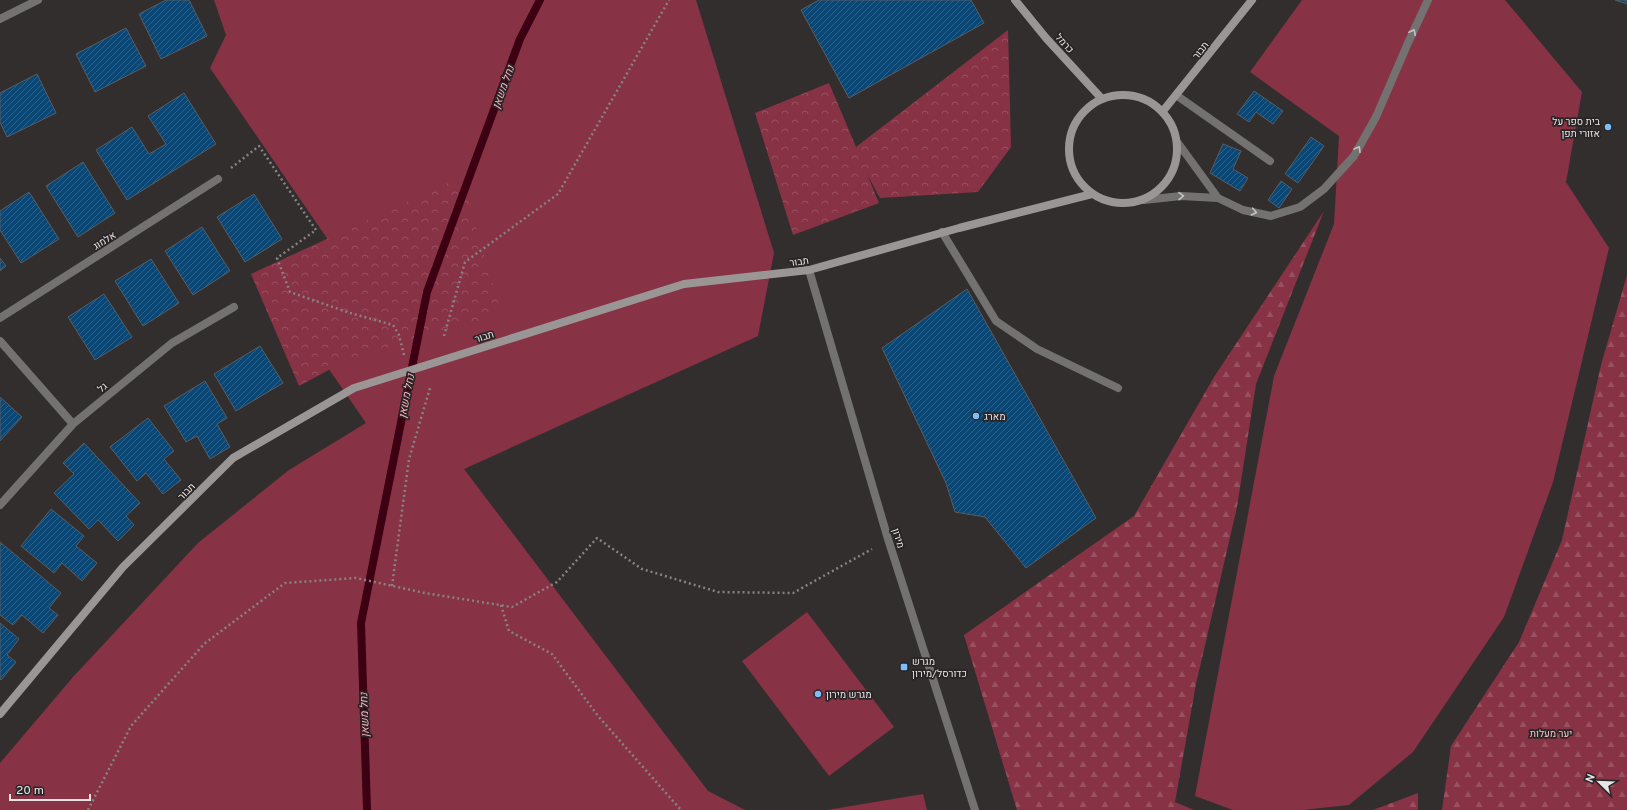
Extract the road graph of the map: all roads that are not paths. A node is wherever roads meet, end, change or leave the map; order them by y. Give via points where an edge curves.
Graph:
1 (38, 0) edge
2 (1015, 0) edge
3 (1252, 0) edge
4 (1428, 0) edge
5 (0, 19) edge
6 (1176, 95) junction
7 (1102, 99) junction
8 (1163, 111) junction
9 (1178, 143) junction
10 (1270, 161) dead end
11 (218, 179) road end
12 (1092, 194) junction
13 (1218, 198) junction
14 (1144, 200) junction
15 (942, 232) junction
16 (809, 270) junction
17 (234, 307) dead end
18 (0, 318) edge
19 (0, 341) edge
20 (1118, 388) dead end
21 (73, 424) junction
22 (0, 505) edge
23 (0, 714) edge
24 (975, 810) edge

1 - 5 street
2 - 7 street, כרמל
3 - 6 street, תבור
13 -> 4 street via 1243,210 1271,216 1300,207 1324,189 1354,156 1376,117
6 - 8 street, תבור
6 - 10 street
7 - 8 street via 1118,94 1134,95 1150,101
7 - 12 street via 1088,107 1077,120 1069,152 1072,168 1080,183
8 - 9 street via 1173,126
9 - 13 street
9 - 14 street via 1176,161 1170,177 1158,191
11 - 18 street, אלמוג
12 - 14 street via 1109,202 1126,204
12 - 15 street, תבור
14 -> 13 street via 1181,196
15 - 16 street, תבור
15 - 20 street via 996,321 1037,349
16 - 23 street, תבור via 684,284 354,388 233,458 123,567
16 - 24 street, מירון via 888,540
17 - 21 street, גל via 172,343
19 - 21 street
21 - 22 street, גל

